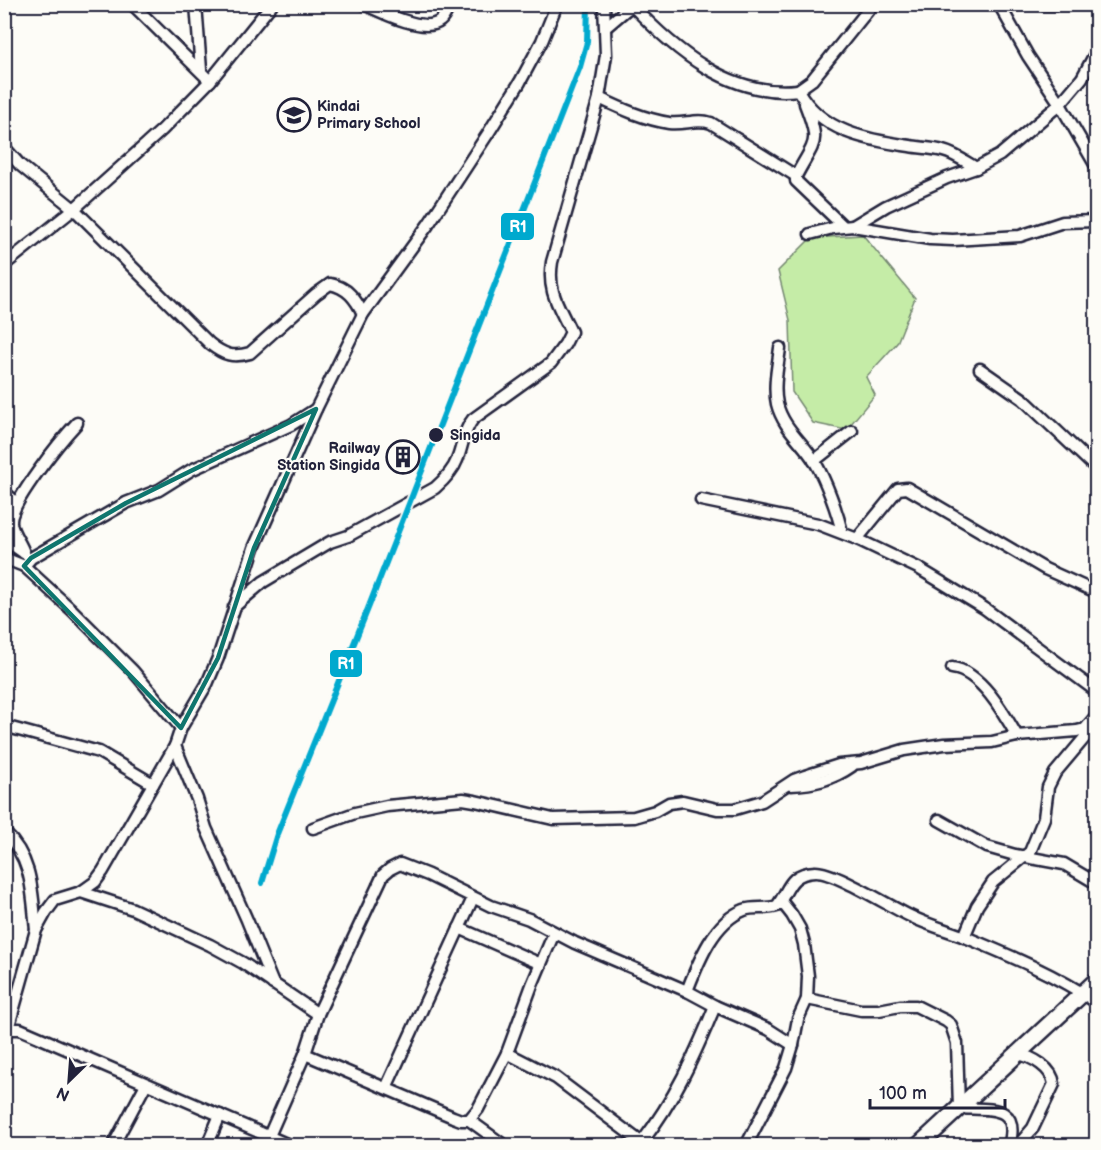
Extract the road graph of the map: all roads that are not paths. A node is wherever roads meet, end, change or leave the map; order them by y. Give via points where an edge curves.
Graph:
1 (132, 4) edge
2 (196, 4) edge
3 (272, 4) edge
4 (364, 4) edge
5 (450, 4) edge
6 (557, 4) edge
7 (604, 4) edge
8 (873, 4) edge
9 (999, 4) edge
10 (1043, 4) edge
11 (1073, 4) edge
12 (632, 5) edge
13 (606, 27) junction
14 (1096, 52) edge
15 (201, 70) junction
16 (210, 81) junction
17 (798, 90) junction
18 (599, 99) junction
19 (804, 101) junction
20 (1060, 104) junction
21 (4, 147) edge
22 (1096, 166) edge
23 (976, 168) junction
24 (796, 176) junction
25 (74, 209) junction
26 (1096, 221) edge
27 (848, 226) junction
28 (810, 234) dead end
29 (4, 265) edge
30 (363, 314) junction
31 (780, 348) dead end
32 (980, 369) dead end
33 (316, 410) junction
34 (76, 423) dead end
35 (852, 431) dead end
36 (814, 461) junction
37 (1096, 468) edge
38 (4, 492) edge
39 (701, 501) dead end
40 (17, 502) junction
41 (842, 532) junction
42 (4, 539) edge
43 (857, 539) junction
44 (5, 558) edge
45 (26, 559) junction
46 (1096, 592) edge
47 (234, 607) junction
48 (952, 668) dead end
49 (1096, 691) edge
50 (1096, 716) edge
51 (4, 726) edge
52 (181, 728) junction
53 (1096, 733) edge
54 (1017, 736) junction
55 (175, 746) junction
56 (153, 784) junction
57 (939, 820) dead end
58 (313, 828) dead end
59 (4, 832) edge
60 (1026, 857) junction
61 (1096, 883) edge
62 (81, 892) junction
63 (473, 898) junction
64 (781, 901) junction
65 (459, 928) junction
66 (36, 930) junction
67 (555, 933) junction
68 (964, 937) junction
69 (541, 964) junction
70 (1096, 981) edge
71 (273, 984) junction
72 (687, 991) junction
73 (1083, 993) junction
74 (807, 999) junction
75 (1096, 1002) edge
76 (715, 1006) junction
77 (318, 1014) junction
78 (6, 1030) edge
79 (793, 1045) junction
80 (507, 1053) junction
81 (305, 1054) junction
82 (1018, 1054) junction
83 (146, 1084) junction
84 (386, 1088) junction
85 (959, 1108) junction
86 (220, 1115) junction
87 (469, 1120) junction
88 (269, 1136) junction
89 (644, 1144) edge
90 (291, 1145) edge
91 (113, 1146) edge
92 (207, 1146) edge
93 (505, 1146) edge
94 (746, 1146) edge
95 (918, 1146) edge
96 (1008, 1146) edge
97 (1016, 1146) edge

1 - 15 street
2 - 15 street
3 - 16 street
4 - 5 street via 403,20 433,25 441,20
6 - 30 street via 542,41 489,132
7 - 13 street
8 - 17 street via 812,80
9 - 20 street
10 - 11 street
12 - 13 street
12 - 17 street via 658,33 714,73 777,93
13 - 18 street
14 - 20 street via 1082,78
15 - 16 street
16 - 25 street
17 - 19 street
18 - 24 street via 656,121 711,123
18 - 47 street via 549,277 571,332 565,344 543,370 473,419 466,428 457,461 435,488 330,542 263,582
19 - 23 street via 849,134 941,150
19 - 24 street via 816,138
20 - 22 street
20 - 23 street via 1000,155
21 - 25 street
23 - 27 street via 911,194
24 - 27 street via 800,186
25 - 29 street
25 - 30 street via 221,353 239,357 250,353 330,284 349,292
26 - 27 street via 1063,222 1020,236 953,240
27 - 28 street
30 - 33 street
31 - 36 street via 777,402 791,432
32 - 37 street via 1023,399
33 - 45 street via 126,503
33 - 47 street via 254,548
34 - 40 street
35 - 36 street
36 - 41 street
38 - 40 street
39 - 41 street
40 - 45 street via 11,523
41 - 43 street
42 - 45 street
43 - 46 street via 890,496 898,489 908,488 1045,569
43 - 49 street via 956,589
44 - 45 street
45 - 52 street via 133,671
47 - 52 street via 207,684
48 - 54 street via 971,676 999,706
50 - 54 street via 1085,729
51 - 56 street via 99,752
52 - 55 street
53 - 60 street via 1082,740 1051,781 1042,824
54 - 58 street via 904,750 839,765 805,776 762,801 735,809 683,801 669,802 655,812 634,817 553,819 462,800 387,806
55 - 56 street
55 - 71 street
56 - 62 street via 99,878
57 - 60 street via 987,847
59 - 66 street via 17,844 27,864
60 - 61 street via 1064,864
60 - 68 street via 993,882
62 - 66 street via 55,900
62 - 71 street via 166,923
63 - 65 street
63 - 67 street
63 - 77 street via 403,864 390,868 383,875
64 - 68 street via 794,878 816,872 828,874 908,916
64 - 72 street via 771,908 746,909 728,920 698,963
64 - 74 street via 792,915 804,944
65 - 69 street
65 - 84 street
66 - 78 street
67 - 69 street
67 - 72 street
68 - 73 street
69 - 80 street
70 - 73 main road
71 - 77 street
72 - 76 street
73 - 75 street
73 - 82 main road
74 - 79 street
74 - 85 street via 872,1010 916,1006 946,1020 957,1042
76 - 79 street via 768,1029
76 - 89 street via 677,1090
77 - 81 street
78 - 83 street via 20,1029
79 - 94 street via 786,1068
80 - 87 street
80 - 89 street via 556,1078
81 - 84 street
81 - 88 street
82 - 85 main road
82 - 97 street via 1040,1064 1054,1084 1033,1128
83 - 86 street
83 - 91 street
84 - 87 street via 453,1118
85 - 95 main road
85 - 96 street via 996,1110 1006,1115 1013,1130
86 - 88 street
86 - 92 street
87 - 93 street
88 - 90 street

